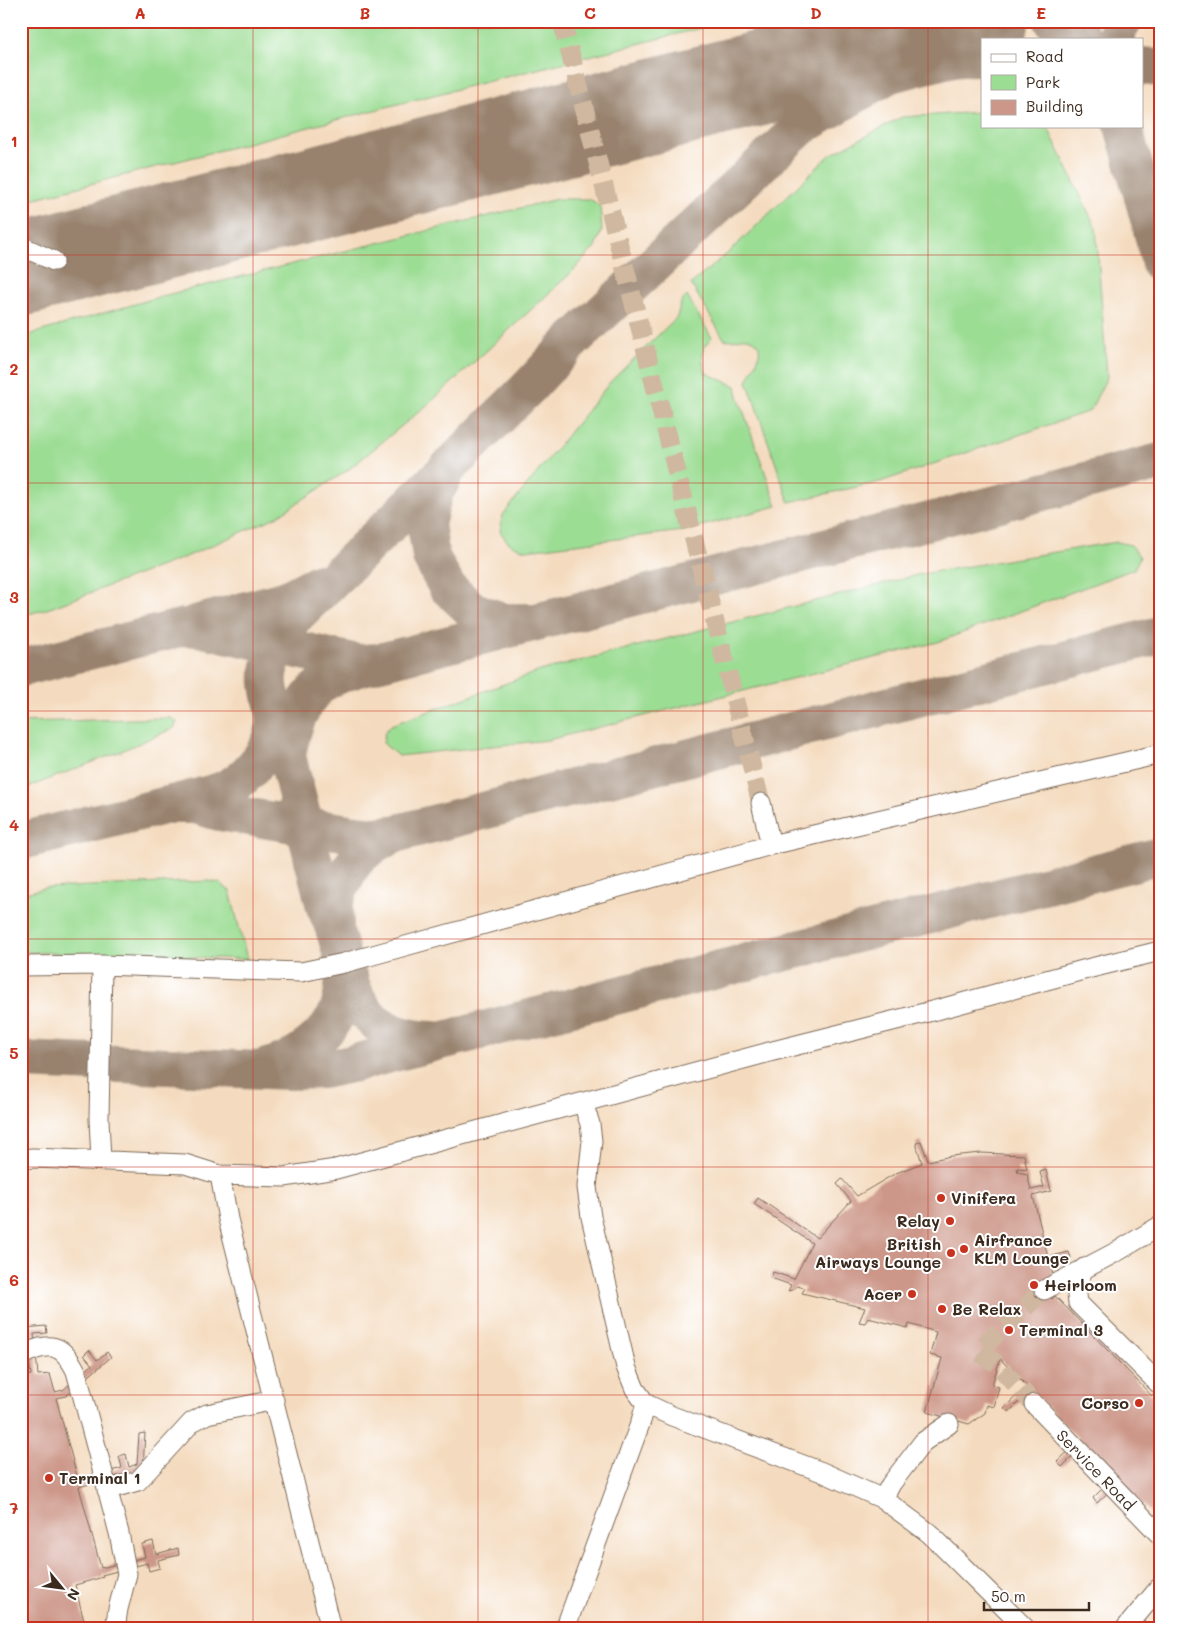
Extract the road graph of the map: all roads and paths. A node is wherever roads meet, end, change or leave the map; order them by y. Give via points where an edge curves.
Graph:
1 (21, 246) edge
2 (54, 261) dead end
3 (1160, 754) edge
4 (760, 802) tunnel mouth
5 (771, 845) junction
6 (1160, 951) edge
7 (102, 965) junction
8 (21, 966) edge
9 (583, 1103) junction
10 (21, 1159) edge
11 (101, 1160) junction
12 (220, 1175) junction
13 (1160, 1226) edge
14 (1084, 1268) junction
15 (1044, 1290) tunnel mouth
16 (21, 1354) edge
17 (1160, 1385) edge
18 (274, 1400) junction
19 (646, 1404) junction
20 (1034, 1404) tunnel mouth
21 (949, 1424) dead end
22 (107, 1490) junction
23 (883, 1499) junction
24 (1160, 1535) edge
25 (1160, 1587) edge
26 (115, 1629) edge
27 (331, 1629) edge
28 (565, 1629) edge
29 (1026, 1629) edge
30 (1125, 1629) edge

1 - 2 street
3 - 5 street
4 - 5 street
5 - 7 street via 344,963 301,972
6 - 9 street
7 - 8 street
7 - 11 street
9 - 12 street via 336,1169 284,1177
9 - 19 street via 592,1141 587,1187 591,1217 626,1367
10 - 11 street
11 - 12 street via 185,1164
12 - 18 street
13 - 14 street
14 - 15 street
14 - 17 street via 1076,1287 1078,1303
16 - 22 street via 41,1346 52,1346 70,1358
18 - 22 street via 206,1414 192,1422 138,1482
18 - 27 street
19 - 23 street
19 - 28 street
20 - 24 street, Service Road
21 - 23 street via 923,1442
22 - 26 street via 127,1574
23 - 29 street via 929,1533
25 - 30 street

